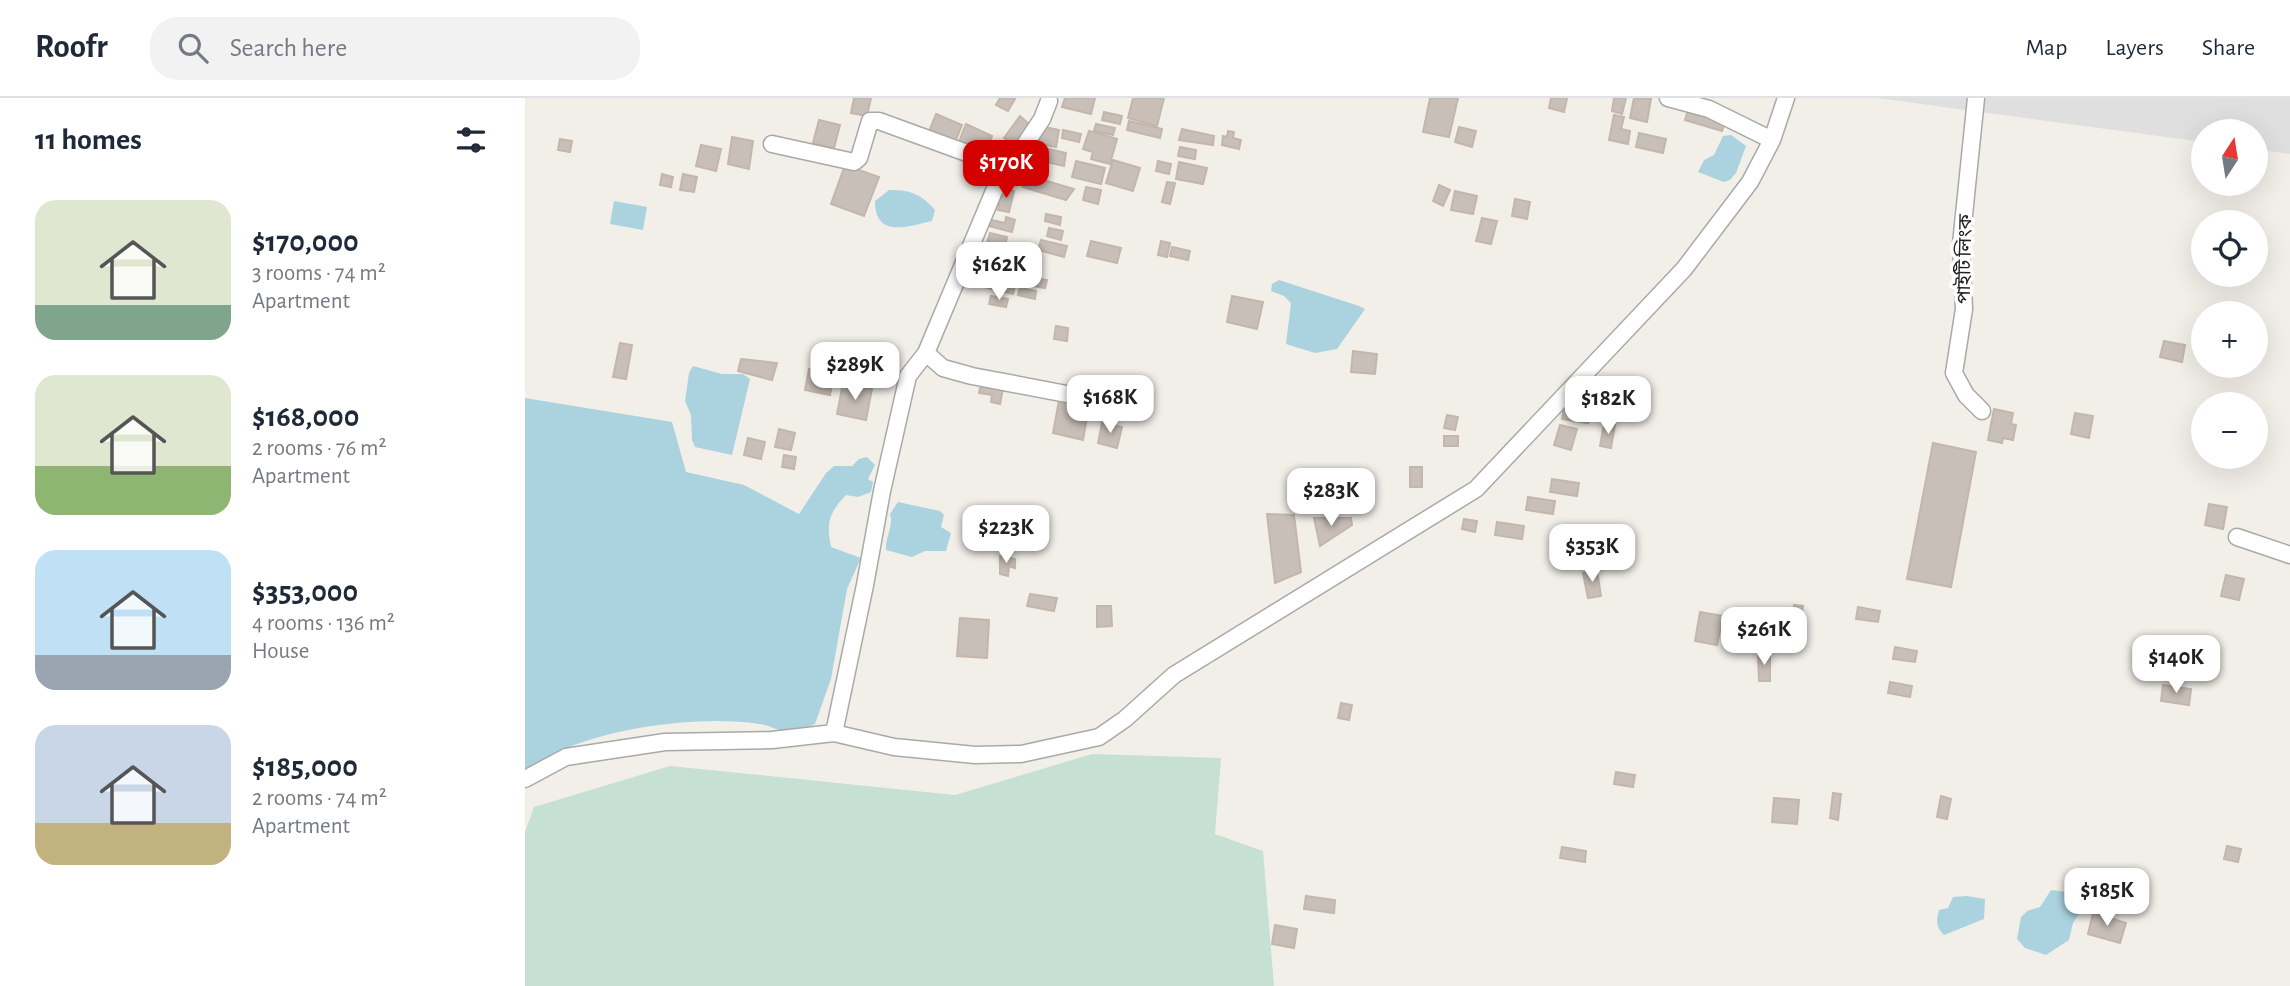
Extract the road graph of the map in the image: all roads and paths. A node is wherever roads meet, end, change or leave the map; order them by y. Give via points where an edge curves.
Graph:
1 (1668, 98) edge
2 (1786, 98) edge
3 (1976, 98) edge
4 (1049, 101) dead end
5 (1772, 140) junction
6 (772, 144) dead end
7 (1008, 168) junction
8 (926, 353) junction
9 (1098, 400) dead end
10 (1982, 411) dead end
11 (2237, 537) dead end
12 (2290, 555) edge
13 (834, 733) junction
14 (525, 779) edge

1 - 5 street via 1709,109
2 - 5 street
3 - 10 street, পাইটি লিংক via 1961,244 1964,309 1954,373
4 - 7 street
5 - 13 street via 1750,183 1684,269 1476,489 1174,675 1099,737 1021,754 975,755 894,747
6 - 7 street via 855,162 870,121 879,121
7 - 8 street
8 - 9 street via 943,368 972,376
8 - 13 street via 908,376 896,423
11 - 12 street
13 - 14 street via 772,740 665,742 596,751 566,757

